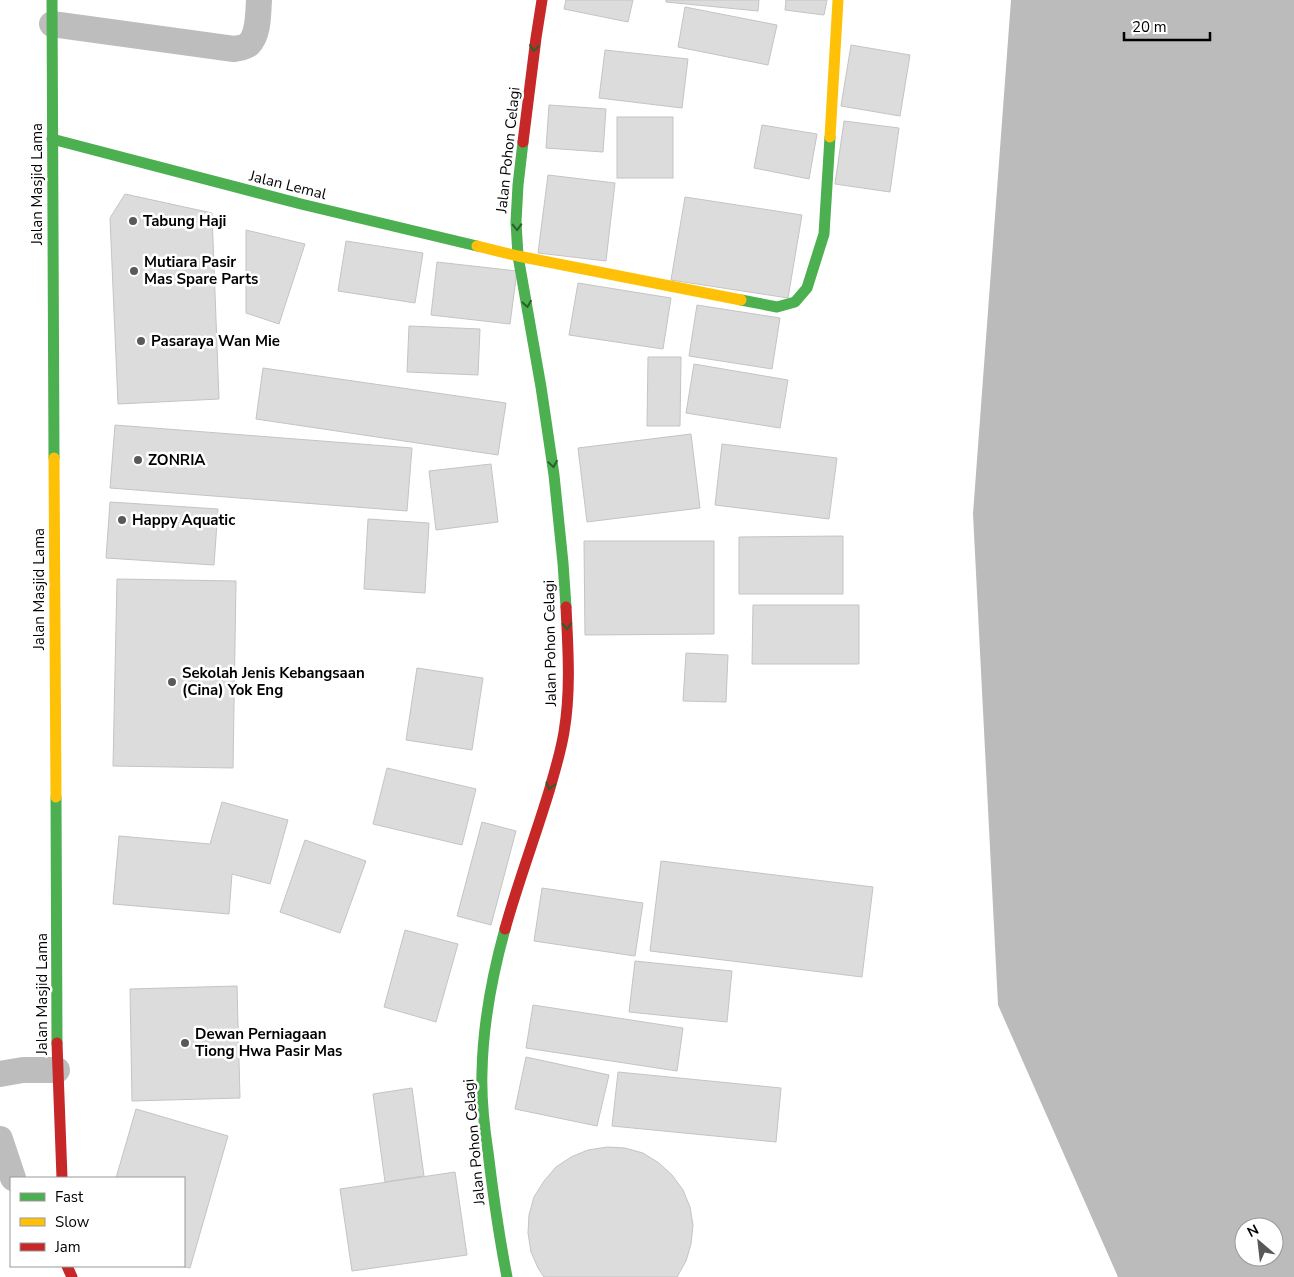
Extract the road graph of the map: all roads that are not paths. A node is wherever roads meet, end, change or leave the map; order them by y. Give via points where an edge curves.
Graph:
1 (259, 0) edge
2 (542, 0) edge
3 (838, 0) edge
4 (52, 12) edge
5 (52, 139) junction
6 (518, 256) junction
7 (57, 1070) junction
8 (0, 1074) edge
9 (0, 1139) edge
10 (13, 1177) edge
11 (62, 1177) edge
12 (507, 1277) edge

1 - 4 street via 256,32 250,43 234,49
2 -> 6 main road, Jalan Pohon Celagi via 518,185
3 - 6 main road, Jalan Lemal via 824,234 807,288 795,302 777,307
4 - 5 main road, Jalan Masjid Lama
5 - 6 main road, Jalan Lemal
5 - 7 main road, Jalan Masjid Lama
6 -> 12 main road, Jalan Pohon Celagi via 557,493 565,571 568,676 561,749 501,945 484,1033 482,1094 485,1133
7 - 8 street
7 - 11 main road, Jalan Masjid Lama
9 - 10 street

